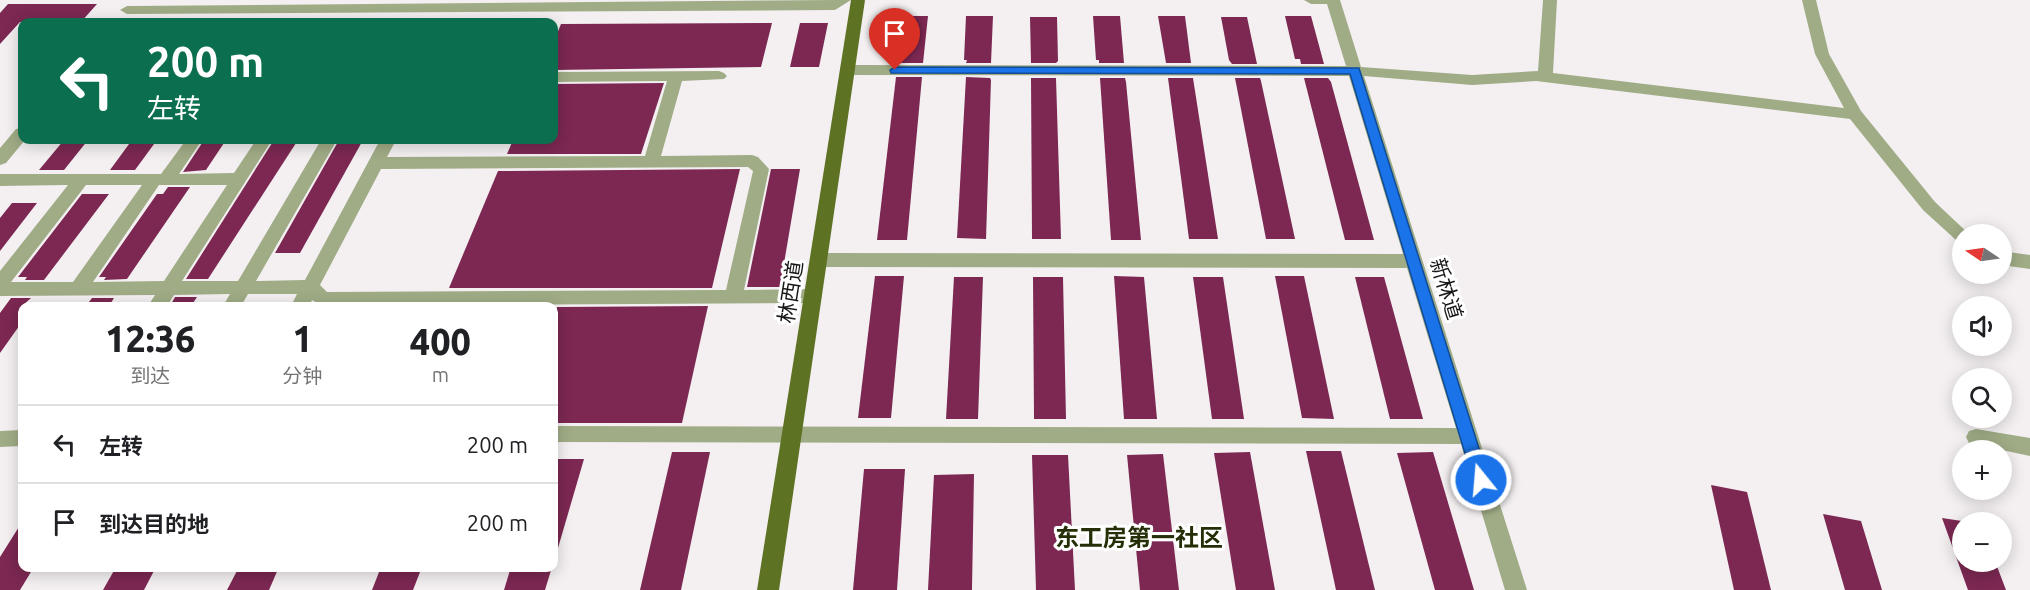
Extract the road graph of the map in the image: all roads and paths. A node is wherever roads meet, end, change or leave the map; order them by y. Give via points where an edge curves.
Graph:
1 (844, 0) edge
2 (858, 0) edge
3 (1311, 0) edge
4 (1333, 0) edge
5 (1550, 0) edge
6 (1809, 0) edge
7 (460, 3) edge
8 (131, 5) edge
9 (405, 7) junction
10 (349, 8) junction
11 (286, 9) junction
12 (120, 18) edge
13 (279, 18) edge
14 (343, 18) edge
15 (399, 18) edge
16 (452, 18) edge
17 (849, 70) junction
18 (1355, 71) junction
19 (675, 76) junction
20 (719, 76) dead end
21 (558, 77) edge
22 (1545, 77) junction
23 (1855, 114) junction
24 (18, 138) edge
25 (191, 144) edge
26 (261, 144) edge
27 (327, 144) edge
28 (386, 144) edge
29 (0, 159) edge
30 (651, 162) junction
31 (375, 163) junction
32 (160, 179) junction
33 (239, 179) junction
34 (0, 180) edge
35 (81, 180) junction
36 (1952, 227) edge
37 (819, 260) junction
38 (2012, 260) edge
39 (1414, 261) junction
40 (2030, 262) edge
41 (0, 284) edge
42 (243, 287) junction
43 (310, 287) junction
44 (168, 288) junction
45 (0, 289) edge
46 (78, 289) junction
47 (734, 296) junction
48 (813, 296) junction
49 (159, 302) edge
50 (234, 302) edge
51 (302, 302) edge
52 (558, 434) edge
53 (791, 434) junction
54 (1467, 436) junction
55 (1976, 437) dead end
56 (18, 438) edge
57 (0, 439) edge
58 (2030, 447) edge
59 (768, 590) edge
60 (1516, 590) edge

1 - 7 street via 835,6
2 - 17 main road, 林西道
3 - 4 street
4 - 18 street, 新林道
5 - 22 street
6 - 23 street via 1822,54
7 - 9 street
7 - 16 street
8 - 11 street
8 - 12 street
9 - 10 street
9 - 15 street
10 - 11 street
10 - 14 street
11 - 13 street
17 - 18 street
17 - 37 main road, 林西道
18 - 22 street via 1472,80
18 - 39 street, 新林道
19 - 20 street
19 - 21 street
19 - 30 street
22 - 23 street
23 - 36 street via 1929,206
24 - 29 street
25 - 32 street
26 - 33 street
27 - 42 street
28 - 31 street
30 - 31 street
30 - 47 street via 752,161 761,169
31 - 43 street
32 - 33 street
32 - 35 street
32 - 46 street
33 - 44 street
34 - 35 street
35 - 41 street
37 - 39 street
37 - 48 main road, 林西道
38 - 40 street
39 - 54 street, 新林道
42 - 43 street
42 - 44 street
42 - 50 street
43 - 47 street via 323,299
43 - 51 street
44 - 46 street
44 - 49 street
45 - 46 street
47 - 48 street
48 - 53 main road, 林西道
52 - 53 street
53 - 54 street
53 - 59 main road, 林西道
54 - 60 street, 新林道
55 - 58 street
56 - 57 street

